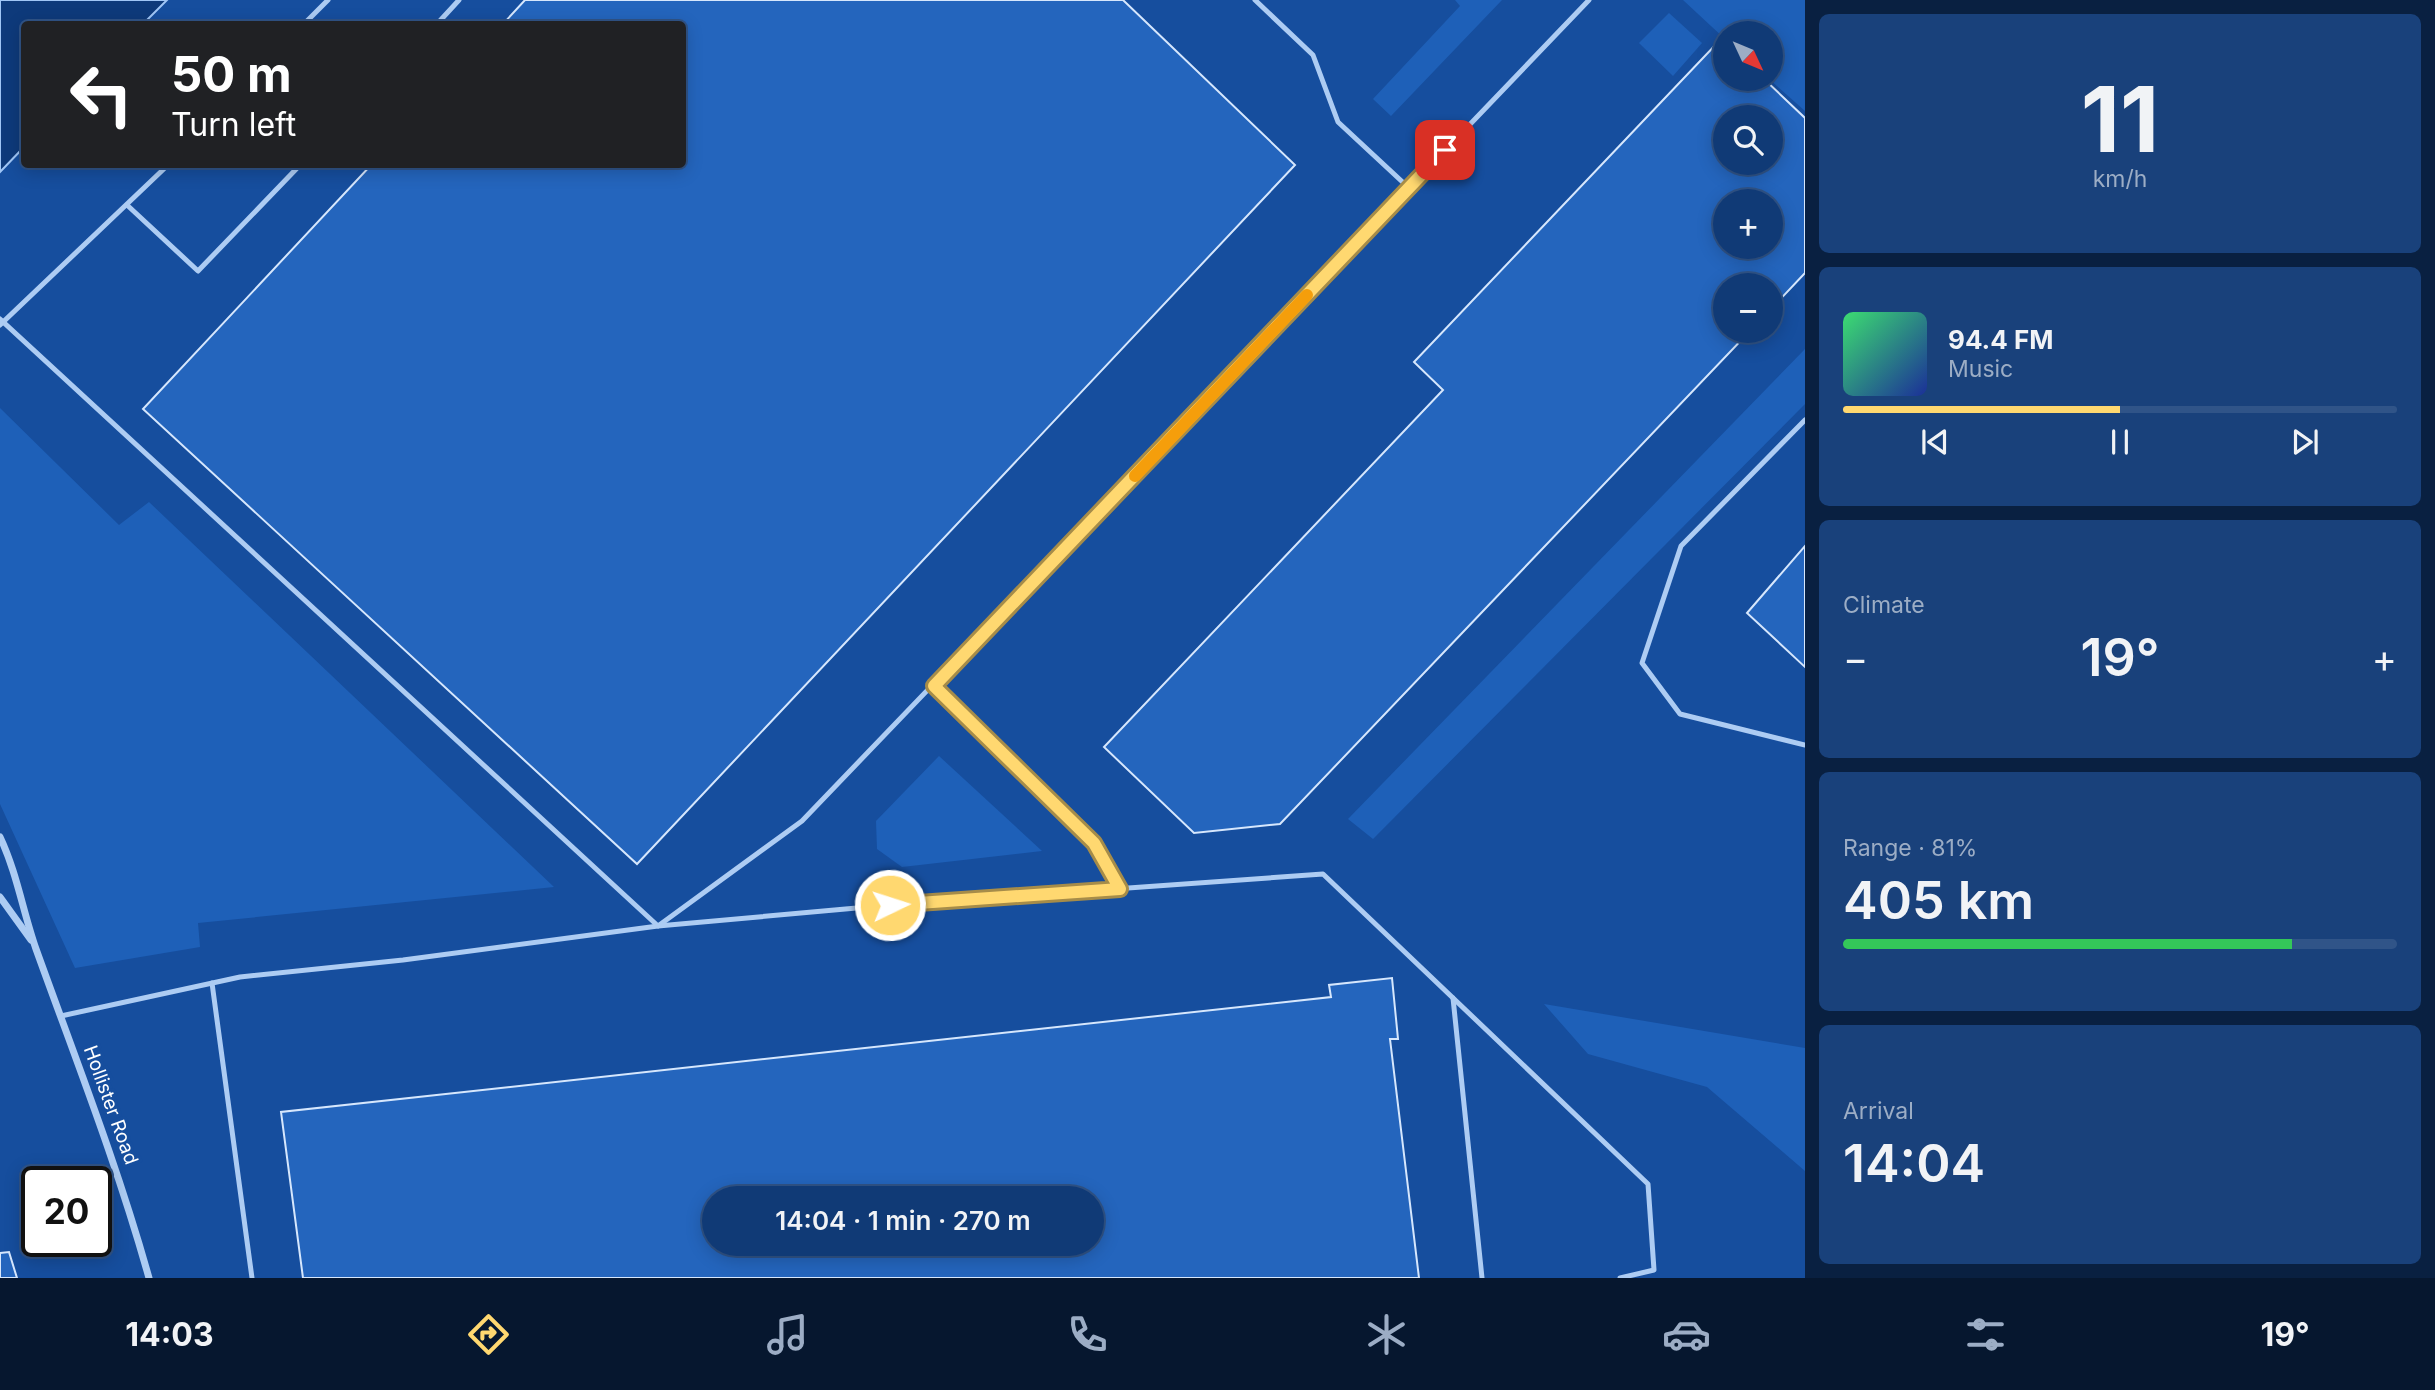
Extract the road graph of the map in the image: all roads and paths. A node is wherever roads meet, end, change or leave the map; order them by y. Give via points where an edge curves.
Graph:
1 (327, 0) edge
2 (459, 0) edge
3 (1255, 0) edge
4 (1589, 0) edge
5 (307, 21) edge
6 (440, 21) edge
7 (165, 168) edge
8 (298, 168) edge
9 (1409, 188) junction
10 (127, 205) junction
11 (1, 322) edge
12 (1805, 419) edge
13 (934, 686) junction
14 (1805, 745) edge
15 (0, 837) edge
16 (1120, 889) junction
17 (0, 897) edge
18 (658, 926) junction
19 (35, 946) junction
20 (212, 983) junction
21 (1453, 998) junction
22 (61, 1016) junction
23 (149, 1278) edge
24 (252, 1278) edge
25 (1482, 1278) edge
26 (1620, 1278) edge

1 - 5 lane
2 - 6 lane
3 - 9 lane via 1313,55 1338,122
4 - 9 lane
7 - 10 lane
8 - 10 lane via 198,271
9 - 13 lane
10 - 11 lane
11 - 18 lane
12 - 14 lane via 1681,546 1642,663 1680,714
13 - 16 lane via 1094,843
13 - 18 lane via 802,821
15 - 19 street, Hollister Road via 12,862
16 - 18 lane
16 - 21 lane via 1323,874
17 - 19 street, Hollister Road
18 - 20 lane
19 - 22 street, Hollister Road
20 - 22 lane
20 - 24 lane
21 - 25 lane
21 - 26 lane via 1648,1184 1654,1270
22 - 23 street, Hollister Road via 122,1182

